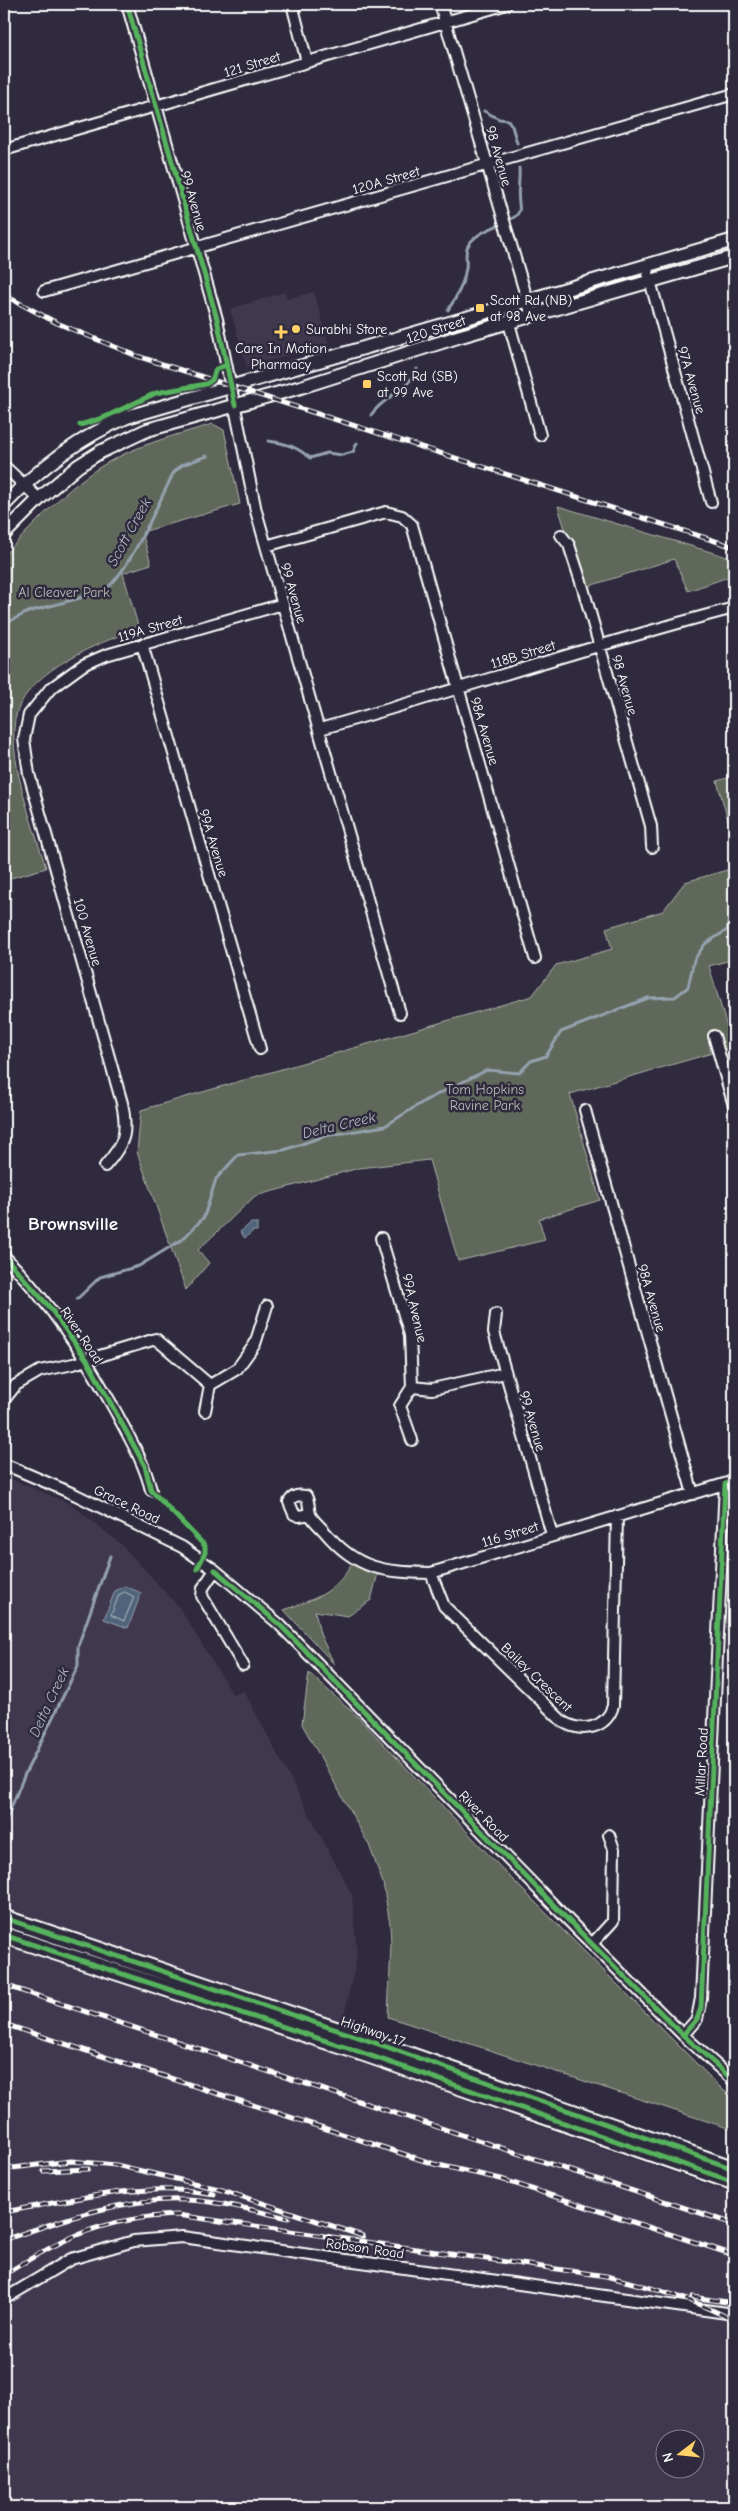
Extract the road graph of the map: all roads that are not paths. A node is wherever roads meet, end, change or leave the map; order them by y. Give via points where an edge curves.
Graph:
1 (128, 4) edge
2 (292, 4) edge
3 (440, 4) edge
4 (507, 4) edge
5 (445, 22) junction
6 (307, 62) junction
7 (734, 94) edge
8 (156, 108) junction
9 (4, 150) edge
10 (487, 165) junction
11 (734, 240) edge
12 (196, 249) junction
13 (734, 256) edge
14 (646, 266) junction
15 (650, 281) junction
16 (44, 291) dead end
17 (528, 301) junction
18 (532, 316) junction
19 (509, 323) junction
20 (231, 386) junction
21 (235, 404) junction
22 (540, 435) dead end
23 (4, 466) edge
24 (24, 484) junction
25 (39, 498) junction
26 (711, 502) dead end
27 (4, 505) edge
28 (4, 534) edge
29 (561, 535) dead end
30 (266, 546) junction
31 (283, 604) junction
32 (734, 608) edge
33 (142, 644) junction
34 (599, 645) junction
35 (458, 688) junction
36 (37, 702) joint
37 (320, 729) junction
38 (652, 847) dead end
39 (536, 958) dead end
40 (400, 1013) dead end
41 (714, 1036) dead end
42 (260, 1049) dead end
43 (734, 1106) edge
44 (584, 1110) dead end
45 (105, 1166) dead end
46 (381, 1238) dead end
47 (4, 1256) edge
48 (267, 1306) dead end
49 (496, 1314) dead end
50 (87, 1360) junction
51 (505, 1373) junction
52 (210, 1385) junction
53 (412, 1387) junction
54 (4, 1400) edge
55 (205, 1411) dead end
56 (412, 1440) dead end
57 (4, 1464) edge
58 (730, 1482) edge
59 (151, 1490) dead end
60 (693, 1494) junction
61 (310, 1514) dead end
62 (617, 1516) junction
63 (552, 1535) junction
64 (215, 1570) junction
65 (431, 1573) junction
66 (244, 1666) dead end
67 (609, 1835) dead end
68 (4, 1918) edge
69 (4, 1935) edge
70 (592, 1944) junction
71 (683, 2035) junction
72 (734, 2081) edge
73 (734, 2168) edge
74 (734, 2182) edge
75 (4, 2299) edge
76 (734, 2314) edge

1 - 8 street, 99 Avenue
2 - 6 street
3 - 5 street, 98 Avenue
4 - 5 street, 121 Street
5 - 6 street, 121 Street
5 - 10 street, 98 Avenue
6 - 8 street, 121 Street
7 - 10 street, 120A Street
8 - 9 street, 121 Street
8 - 12 street, 99 Avenue
10 - 12 street, 120A Street
10 - 17 street, 98 Avenue
11 - 14 main road, 120 Street
12 - 16 street, 120A Street
12 - 20 street, 99 Avenue via 217,319
13 - 15 main road, 120 Street
14 - 15 street, 97A Avenue
14 - 17 main road, 120 Street
15 - 18 main road, 120 Street
15 - 26 street, 97A Avenue
17 - 18 street, 98 Avenue
17 - 20 main road, 120 Street
18 - 19 main road, 120 Street
19 - 21 main road, 120 Street
19 - 22 street
20 - 21 street, 99 Avenue
20 - 24 main road, 120 Street via 153,408 107,426 65,450
21 - 25 main road, 120 Street via 147,430 121,442 78,466
21 - 30 street, 99 Avenue via 253,500
23 - 24 street
24 - 25 street
24 - 27 main road, 120 Street
25 - 28 main road, 120 Street
29 - 34 street, 98 Avenue via 569,545
30 - 31 street, 99 Avenue
30 - 35 street, 98A Avenue via 375,514 392,512 402,516 412,525
31 - 33 street, 119A Street
31 - 37 street, 99 Avenue
32 - 34 street, 118B Street
33 - 36 street, 119A Street via 86,663
33 - 42 street, 99A Avenue
34 - 35 street, 118B Street
34 - 38 street, 98 Avenue via 651,826
35 - 37 street, 118B Street
35 - 39 street, 98A Avenue
36 - 45 street, 100 Avenue via 26,723 25,760 120,1090 124,1115 123,1142
37 - 40 street, 99 Avenue
41 - 43 street
44 - 60 street, 98A Avenue
46 - 53 street, 99A Avenue via 410,1335
47 - 50 street, River Road via 51,1309
48 - 52 street via 255,1344 237,1369
49 - 51 street, 99 Avenue via 494,1332
50 - 52 street via 156,1339
50 - 54 street via 40,1371 16,1385
50 - 59 street, River Road via 145,1466
51 - 53 street via 432,1389
51 - 63 street, 99 Avenue
52 - 55 street
53 - 56 street via 400,1406
57 - 64 street, Grace Road via 182,1546
58 - 60 street, 116 Street
58 - 71 street, Millar Road via 701,1998 697,2019
60 - 62 street, 116 Street
61 - 65 street, 116 Street via 341,1551 372,1568
62 - 63 street, 116 Street
62 - 65 street, Bailey Crescent via 613,1706 600,1725 578,1727 563,1722 444,1606
63 - 65 street, 116 Street
64 - 66 street via 202,1596
64 - 70 street, River Road via 279,1624
67 - 70 street via 614,1849 613,1921
68 - 73 highway, Highway 17
69 - 74 highway, Highway 17 via 363,2053
70 - 71 street, River Road
71 - 72 street, River Road
75 - 76 street, Robson Road via 71,2259 134,2241 182,2237

